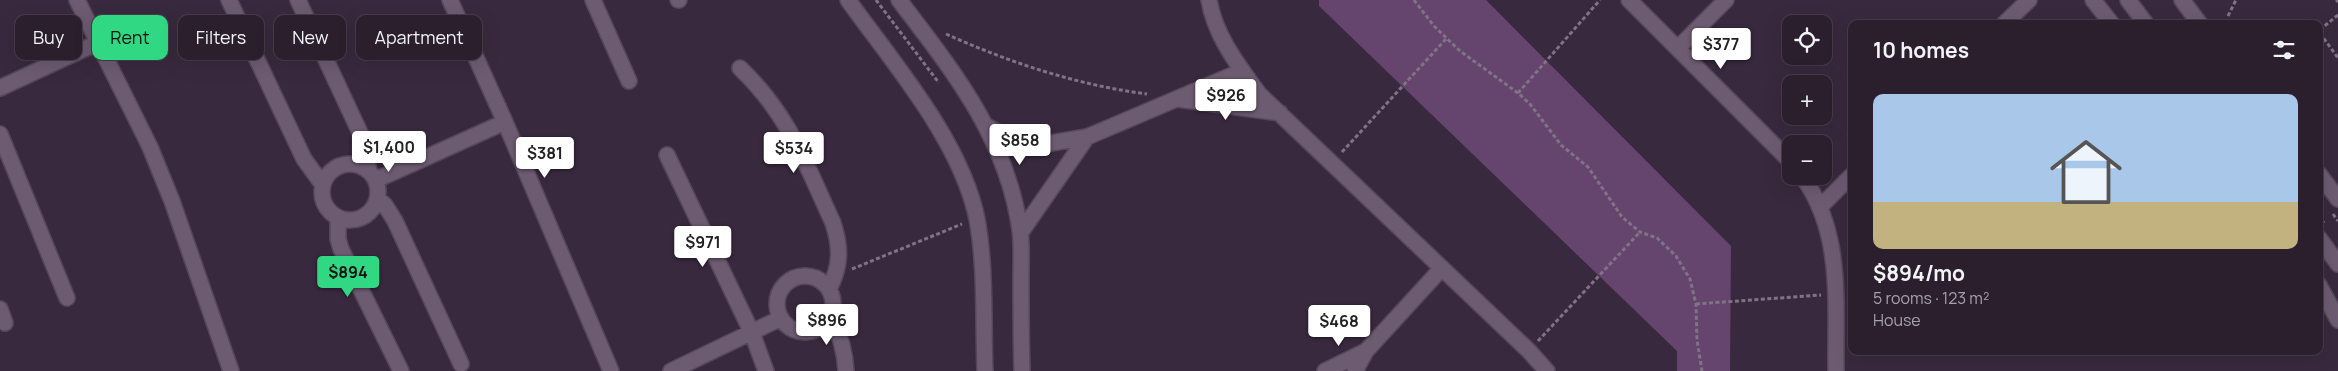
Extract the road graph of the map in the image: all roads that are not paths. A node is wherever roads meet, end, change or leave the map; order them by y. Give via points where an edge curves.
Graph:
1 (77, 0) edge
2 (229, 0) edge
3 (298, 0) edge
4 (450, 0) edge
5 (593, 0) edge
6 (848, 0) edge
7 (899, 0) edge
8 (1209, 0) edge
9 (1629, 0) edge
10 (1726, 0) edge
11 (2029, 0) edge
12 (2093, 0) edge
13 (2128, 0) edge
14 (2182, 0) edge
15 (2008, 20) edge
16 (2109, 20) edge
17 (2143, 20) edge
18 (2197, 20) edge
19 (92, 29) edge
20 (92, 45) edge
21 (1678, 48) junction
22 (108, 60) edge
23 (740, 68) dead end
24 (1242, 71) junction
25 (629, 82) dead end
26 (0, 88) edge
27 (1176, 99) junction
28 (1280, 113) junction
29 (505, 122) junction
30 (988, 127) junction
31 (0, 134) edge
32 (1087, 136) junction
33 (1782, 153) edge
34 (667, 155) dead end
35 (373, 175) junction
36 (1848, 179) edge
37 (2323, 179) edge
38 (323, 185) junction
39 (1807, 185) edge
40 (378, 199) junction
41 (2338, 199) edge
42 (1820, 207) junction
43 (338, 218) junction
44 (1021, 232) junction
45 (2323, 243) edge
46 (2338, 264) edge
47 (1442, 268) junction
48 (832, 283) junction
49 (2323, 292) edge
50 (67, 298) dead end
51 (831, 315) junction
52 (781, 318) junction
53 (2338, 320) edge
54 (752, 333) junction
55 (1366, 351) junction
56 (461, 364) dead end
57 (231, 371) edge
58 (400, 371) edge
59 (610, 371) edge
60 (671, 371) edge
61 (766, 371) edge
62 (846, 371) edge
63 (985, 371) edge
64 (1022, 371) edge
65 (1325, 371) edge
66 (1355, 371) edge
67 (1547, 371) edge
68 (1836, 371) edge

1 - 19 street
2 - 38 street via 304,159
3 - 35 street via 362,137
4 - 29 street
5 - 25 street
6 - 63 street via 949,144 961,168 977,218 980,243
7 - 30 street via 965,89
8 - 24 street via 1224,43
9 - 21 street
10 - 21 street
11 - 15 street
12 - 16 street
13 - 17 street
14 - 18 street
20 - 26 street
21 - 33 street
22 - 57 street via 164,183
23 - 48 street via 770,99 794,136 839,240 840,258
24 - 27 street
24 - 28 street via 1259,94
27 - 28 street
27 - 32 street
28 - 47 street
29 - 35 street
29 - 59 street
30 - 32 street via 1026,144
30 - 44 street via 1014,196
31 - 50 street
32 - 44 street
34 - 54 street
35 - 38 street via 361,166 342,165 333,169
35 - 40 street
36 - 42 street
37 - 41 street
38 - 43 street via 325,204
39 - 42 street
40 - 43 street via 374,208 358,219
40 - 56 street via 395,221
42 - 68 street via 1833,250
43 - 58 street via 341,249
44 - 64 street
45 - 46 street
47 - 55 street
47 - 67 street
48 - 51 street
48 - 52 street via 811,276 790,280 778,297 777,308
49 - 53 street
51 - 52 street via 826,323 811,332 794,330
51 - 62 street via 840,335
52 - 54 street
54 - 60 street
54 - 61 street
55 - 65 street
55 - 66 street

